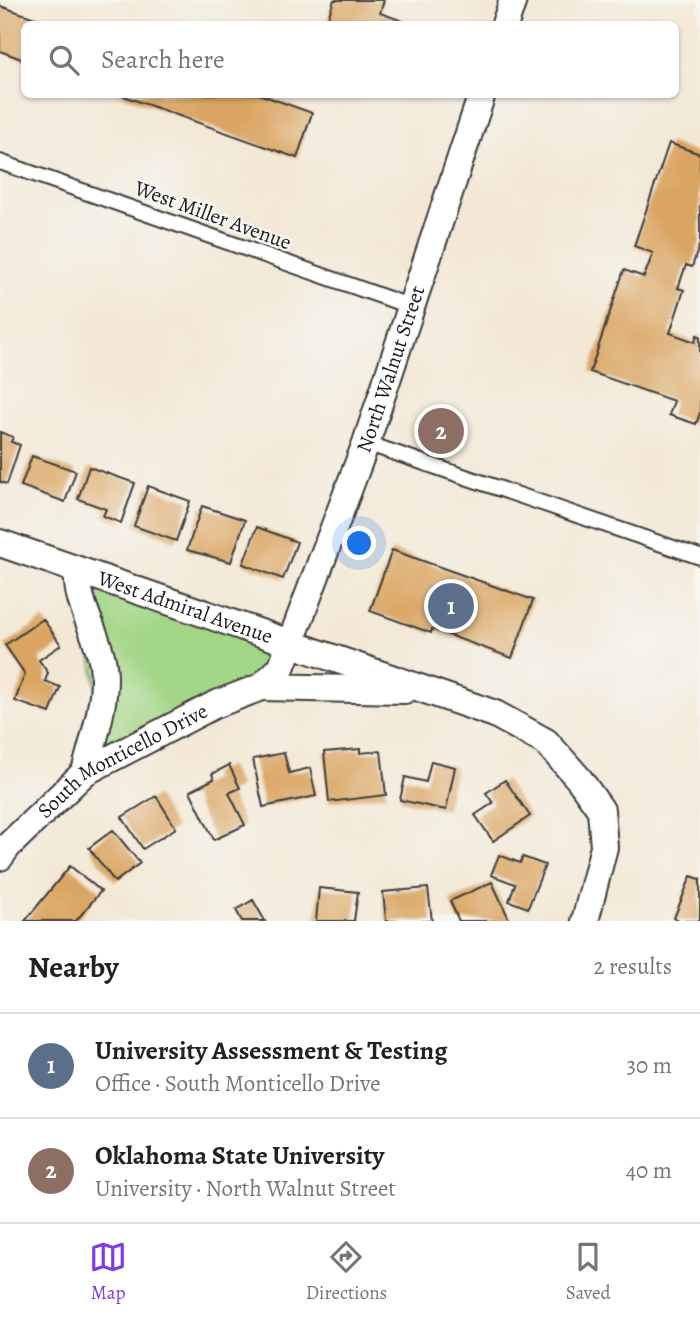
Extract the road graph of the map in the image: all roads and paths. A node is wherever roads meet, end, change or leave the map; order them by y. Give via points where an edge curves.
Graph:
1 (513, 0) edge
2 (506, 21) edge
3 (481, 98) edge
4 (0, 162) edge
5 (412, 307) junction
6 (366, 443) junction
7 (0, 543) edge
8 (700, 557) edge
9 (78, 571) junction
10 (291, 643) junction
11 (261, 687) junction
12 (426, 690) junction
13 (85, 772) junction
14 (3, 849) edge
15 (585, 921) edge

1 - 2 street
3 - 5 street, North Walnut Street
4 - 5 lane, West Miller Avenue
5 - 6 street, North Walnut Street
6 - 8 lane
6 - 10 street, North Walnut Street
7 - 9 street, West Admiral Avenue
9 - 10 street, West Admiral Avenue
9 - 13 street, West Admiral Avenue via 77,587 103,666 100,712
10 - 11 street, South Monticello Drive via 281,668
10 - 12 street, South Monticello Drive
11 - 12 street, South Monticello Drive
11 - 13 street, South Monticello Drive via 214,705
12 - 15 street, South Monticello Drive via 495,714 546,742 601,810 604,847
13 - 14 street, South Monticello Drive

